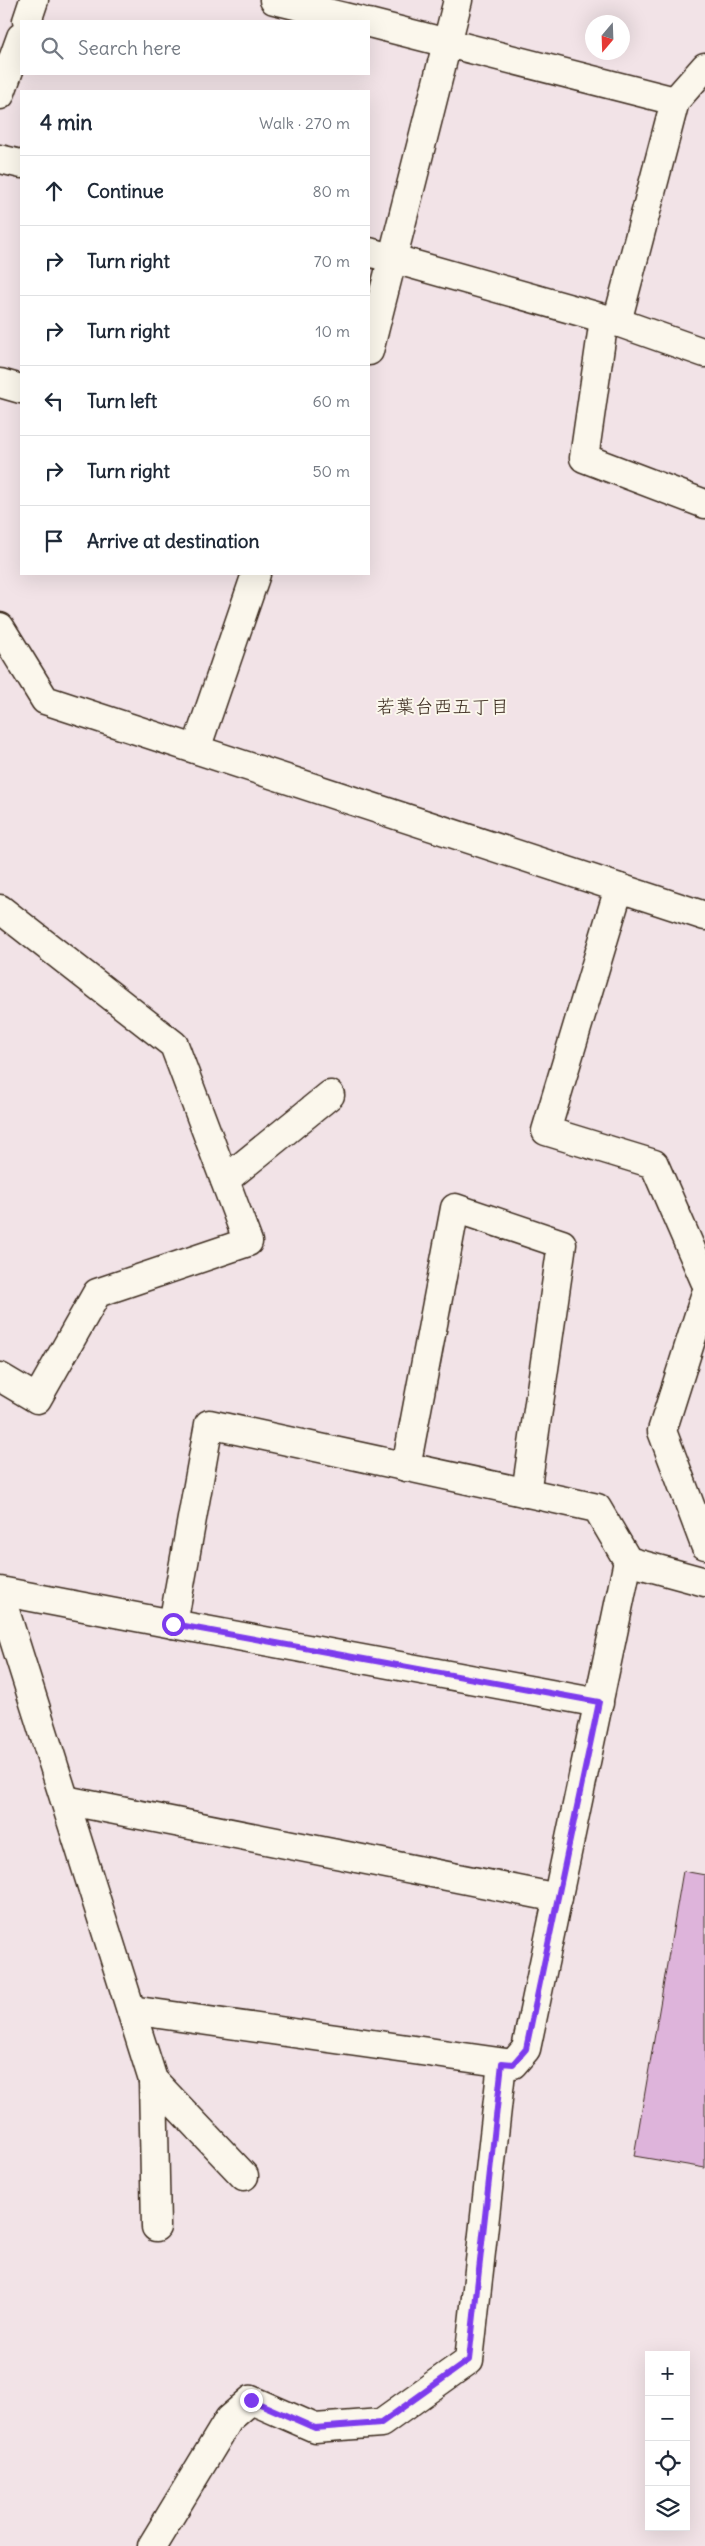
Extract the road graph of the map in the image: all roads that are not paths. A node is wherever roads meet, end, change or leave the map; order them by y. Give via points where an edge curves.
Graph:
1 (34, 0) edge
2 (274, 0) edge
3 (458, 0) edge
4 (27, 20) edge
5 (357, 20) edge
6 (370, 23) edge
7 (20, 40) edge
8 (449, 43) junction
9 (705, 67) edge
10 (0, 95) edge
11 (674, 101) junction
12 (0, 159) edge
13 (20, 164) edge
14 (380, 255) edge
15 (610, 321) junction
16 (370, 342) edge
17 (705, 353) edge
18 (0, 383) edge
19 (20, 389) edge
20 (705, 504) edge
21 (256, 575) edge
22 (0, 628) edge
23 (196, 750) junction
24 (619, 888) junction
25 (0, 909) edge
26 (705, 916) edge
27 (330, 1095) dead end
28 (225, 1180) junction
29 (705, 1281) edge
30 (705, 1296) edge
31 (0, 1377) edge
32 (406, 1466) junction
33 (526, 1493) junction
34 (705, 1545) edge
35 (628, 1561) junction
36 (705, 1582) edge
37 (0, 1593) edge
38 (173, 1624) junction
39 (599, 1702) junction
40 (64, 1800) junction
41 (558, 1898) junction
42 (131, 2010) junction
43 (502, 2063) junction
44 (153, 2080) junction
45 (244, 2176) dead end
46 (156, 2227) dead end
47 (152, 2546) edge

1 - 4 street
2 - 5 street
3 - 8 street
6 - 8 street
7 - 10 street
8 - 11 street
8 - 14 street
9 - 11 street
11 - 15 street
12 - 13 street
14 - 15 street
14 - 16 street
15 - 17 street
15 - 20 street via 584,458
18 - 19 street
21 - 23 street
22 - 23 street via 45,700
23 - 24 street
24 - 26 street
24 - 29 street via 546,1131 654,1164
25 - 28 street via 174,1046
27 - 28 street
28 - 31 street via 248,1242 97,1293 38,1399
30 - 34 street via 662,1431
32 - 33 street
32 - 33 street via 455,1208 562,1244
32 - 38 street via 209,1424
33 - 35 street via 597,1508
35 - 36 street
35 - 39 street
37 - 38 street
37 - 40 street
38 - 39 street
39 - 41 street
40 - 41 street
40 - 42 street
41 - 43 street via 526,2049 513,2064
42 - 43 street
42 - 44 street
43 - 47 street via 469,2360 381,2423 315,2428 251,2400 229,2419
44 - 45 street
44 - 46 street

